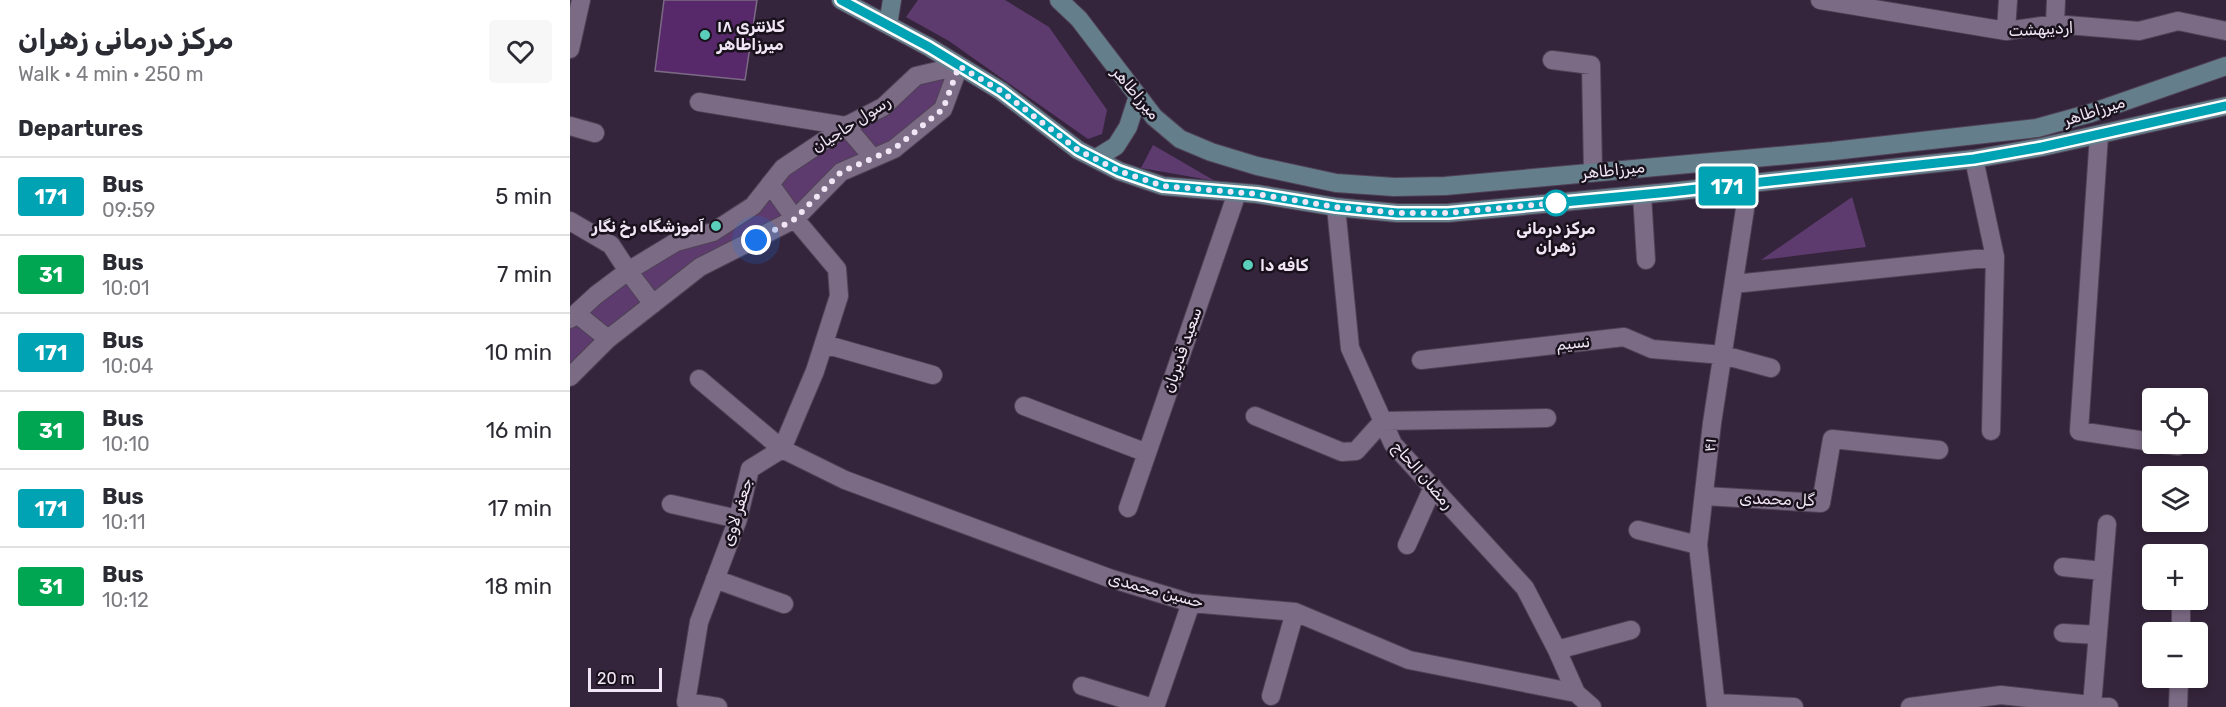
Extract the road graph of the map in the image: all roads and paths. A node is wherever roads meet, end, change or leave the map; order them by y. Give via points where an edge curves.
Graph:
1 (581, 0) edge
2 (841, 0) edge
3 (892, 0) edge
4 (1820, 0) edge
5 (2008, 0) edge
6 (2056, 0) edge
7 (1063, 1) edge
8 (1899, 7) edge
9 (2055, 24) junction
10 (888, 25) junction
11 (2226, 31) edge
12 (2006, 32) junction
13 (570, 49) edge
14 (1552, 60) dead end
15 (959, 66) junction
16 (2221, 71) edge
17 (1138, 96) junction
18 (699, 102) dead end
19 (2226, 106) edge
20 (570, 126) edge
21 (846, 126) junction
22 (595, 133) dead end
23 (2099, 135) junction
24 (873, 158) junction
25 (1095, 159) junction
26 (1974, 159) junction
27 (1593, 172) junction
28 (1749, 183) junction
29 (771, 184) junction
30 (1236, 193) junction
31 (1642, 195) junction
32 (1336, 207) junction
33 (795, 219) junction
34 (570, 221) edge
35 (1995, 257) junction
36 (1646, 260) dead end
37 (628, 271) junction
38 (1734, 284) junction
39 (653, 304) junction
40 (573, 316) edge
41 (608, 339) junction
42 (824, 344) junction
43 (1723, 354) junction
44 (1420, 360) dead end
45 (1772, 368) dead end
46 (933, 375) dead end
47 (570, 377) edge
48 (699, 379) dead end
49 (1024, 406) dead end
50 (1255, 416) dead end
51 (1547, 418) dead end
52 (1383, 421) junction
53 (1991, 432) dead end
54 (2142, 440) edge
55 (782, 449) junction
56 (1939, 450) dead end
57 (1147, 453) junction
58 (1433, 487) junction
59 (1705, 496) junction
60 (671, 504) dead end
61 (1128, 508) dead end
62 (738, 519) junction
63 (2107, 524) dead end
64 (1638, 530) dead end
65 (1407, 545) dead end
66 (1698, 545) junction
67 (2063, 567) dead end
68 (2103, 571) junction
69 (715, 579) junction
70 (1191, 603) junction
71 (784, 604) dead end
72 (1296, 612) junction
73 (1631, 630) dead end
74 (2062, 633) dead end
75 (2098, 635) junction
76 (1557, 650) junction
77 (1083, 686) dead end
78 (2179, 688) edge
79 (1576, 693) junction
80 (1271, 696) dead end
81 (1717, 705) edge
82 (2101, 706) edge
83 (718, 707) edge
84 (1153, 707) edge
85 (1592, 707) edge
86 (1794, 707) edge
87 (1910, 707) edge
88 (2178, 707) edge

1 - 13 street
2 - 10 main road, میرزاطاهر
3 - 10 main road
4 - 8 street, اردیبهشت
5 - 12 street
6 - 9 street
7 - 17 main road, میرزاطاهر
8 - 12 street, اردیبهشت
9 - 11 street, اردیبهشت via 2139,31 2178,21
9 - 12 street, اردیبهشت
10 - 15 main road, میرزاطاهر
14 - 27 street via 1591,65
15 - 21 street, رسول حاجیان via 916,76 883,106
15 - 24 street via 943,109 894,149
15 - 25 main road, میرزاطاهر via 1001,91
16 - 27 main road, میرزاطاهر via 2037,128
17 - 25 main road via 1128,127 1116,146
17 - 27 main road, میرزاطاهر via 1154,117 1180,139 1257,166 1336,183 1445,186
18 - 21 street
19 - 23 main road, میرزاطاهر
20 - 22 street
21 - 24 street
21 - 29 street, رسول حاجیان via 783,168
23 - 26 main road, میرزاطاهر
23 - 54 street via 2079,431
24 - 33 street via 841,172
25 - 30 main road, میرزاطاهر via 1163,186
26 - 28 main road, میرزاطاهر
26 - 35 street
28 - 31 main road, میرزاطاهر
28 - 38 street, ۴۱
29 - 33 street
29 - 37 street, رسول حاجیان via 753,206 713,232 676,242
30 - 32 main road, میرزاطاهر
30 - 57 street, سعید قدیریان
31 - 32 main road, میرزاطاهر via 1448,213
31 - 36 street
32 - 52 street, رمضان الحاج via 1350,348
33 - 39 street via 700,267
33 - 42 street via 837,269 839,296
34 - 37 street via 611,245
35 - 38 street
35 - 53 street
37 - 39 street
37 - 40 street, رسول حاجیان
38 - 43 street, ۴۱
39 - 41 street
40 - 41 street
41 - 47 street
42 - 46 street
42 - 55 street
43 - 44 street, نسیم via 1652,350 1624,337
43 - 45 street, نسیم
43 - 59 street, ۴۱
48 - 55 street, حسین محمدی
49 - 57 street
50 - 52 street via 1341,452 1356,451
51 - 52 street
52 - 58 street, رمضان الحاج via 1393,444
55 - 62 street, جعفر لاوی via 750,469
55 - 70 street, حسین محمدی via 845,480 1109,578
56 - 59 street, گل محمدی via 1832,439 1821,503
57 - 61 street, سعید قدیریان
58 - 65 street
58 - 76 street, رمضان الحاج via 1525,588
59 - 66 street, ۴۱
60 - 62 street
62 - 69 street, جعفر لاوی
63 - 68 street
64 - 66 street
66 - 81 street, ۴۱
67 - 68 street
68 - 75 street
69 - 71 street
69 - 83 street, جعفر لاوی via 699,622 686,702
70 - 72 street, حسین محمدی
70 - 84 street
72 - 79 street, حسین محمدی via 1409,660
72 - 80 street
73 - 76 street
74 - 75 street
75 - 82 street
76 - 79 street, رمضان الحاج
77 - 84 street
78 - 88 street
79 - 85 street, رمضان الحاج
81 - 86 street
82 - 87 street via 2001,695

